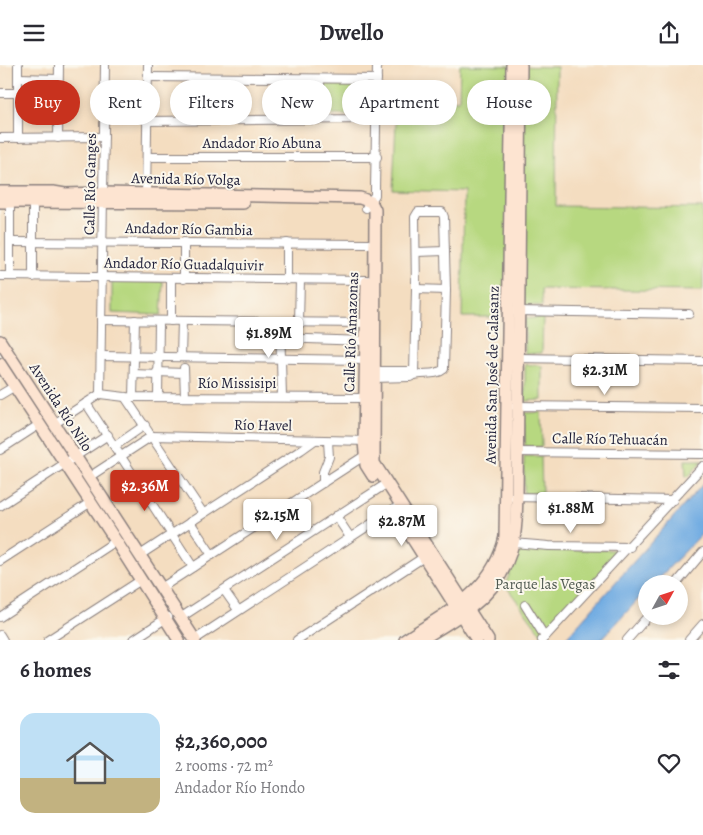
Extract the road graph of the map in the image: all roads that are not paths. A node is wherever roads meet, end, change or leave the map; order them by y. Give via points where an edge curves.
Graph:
1 (18, 65) edge
2 (59, 65) edge
3 (105, 65) edge
4 (148, 65) edge
5 (377, 65) edge
6 (512, 65) edge
7 (521, 65) edge
8 (148, 77) junction
9 (19, 78) joint
10 (232, 78) joint
11 (58, 79) junction
12 (320, 79) joint
13 (377, 79) joint
14 (148, 80) edge
15 (0, 93) edge
16 (15, 93) edge
17 (18, 125) edge
18 (146, 125) edge
19 (376, 125) edge
20 (104, 137) junction
21 (0, 138) edge
22 (18, 138) junction
23 (58, 138) junction
24 (147, 157) junction
25 (377, 157) junction
26 (0, 192) edge
27 (103, 198) junction
28 (146, 198) junction
29 (5, 202) edge
30 (33, 202) junction
31 (369, 205) junction
32 (514, 216) junction
33 (33, 241) junction
34 (10, 242) junction
35 (103, 242) junction
36 (184, 242) junction
37 (287, 243) junction
38 (368, 244) junction
39 (446, 251) junction
40 (416, 252) junction
41 (0, 276) edge
42 (10, 276) junction
43 (33, 277) junction
44 (102, 277) junction
45 (171, 279) junction
46 (184, 279) junction
47 (287, 280) junction
48 (300, 280) junction
49 (367, 280) junction
50 (416, 289) junction
51 (446, 289) junction
52 (513, 311) junction
53 (689, 313) dead end
54 (368, 315) junction
55 (101, 320) junction
56 (135, 321) junction
57 (159, 321) junction
58 (171, 321) junction
59 (182, 321) junction
60 (280, 322) junction
61 (299, 322) junction
62 (280, 338) junction
63 (0, 341) edge
64 (364, 341) junction
65 (101, 356) junction
66 (135, 356) junction
67 (157, 356) junction
68 (181, 357) junction
69 (280, 358) junction
70 (518, 358) junction
71 (364, 360) junction
72 (703, 361) edge
73 (0, 364) edge
74 (134, 374) junction
75 (158, 374) junction
76 (373, 374) junction
77 (414, 375) junction
78 (14, 386) junction
79 (100, 394) junction
80 (0, 395) edge
81 (129, 397) junction
82 (158, 397) junction
83 (184, 397) junction
84 (282, 397) junction
85 (368, 398) junction
86 (86, 403) junction
87 (512, 406) junction
88 (703, 408) edge
89 (40, 424) junction
90 (54, 424) junction
91 (145, 425) junction
92 (108, 435) junction
93 (152, 436) junction
94 (315, 440) junction
95 (328, 441) junction
96 (368, 441) junction
97 (115, 446) junction
98 (0, 450) edge
99 (517, 452) junction
100 (703, 454) edge
101 (122, 455) junction
102 (70, 460) junction
103 (368, 461) junction
104 (703, 465) edge
105 (89, 477) junction
106 (322, 483) junction
107 (383, 486) junction
108 (512, 497) junction
109 (673, 500) junction
110 (91, 502) junction
111 (0, 506) edge
112 (397, 507) junction
113 (203, 513) junction
114 (336, 516) junction
115 (190, 522) junction
116 (172, 533) junction
117 (350, 537) junction
118 (116, 541) junction
119 (513, 543) junction
120 (630, 547) junction
121 (703, 552) edge
122 (140, 555) junction
123 (212, 555) junction
124 (424, 557) junction
125 (0, 561) edge
126 (193, 567) junction
127 (684, 575) edge
128 (141, 580) junction
129 (161, 589) junction
130 (224, 590) junction
131 (525, 605) dead end
132 (462, 608) junction
133 (238, 610) junction
134 (178, 615) junction
135 (0, 617) edge
136 (166, 619) junction
137 (703, 624) edge
138 (640, 625) edge
139 (0, 635) edge
140 (543, 639) edge
141 (3, 640) edge
142 (48, 640) edge
143 (133, 640) edge
144 (179, 640) edge
145 (194, 640) edge
146 (297, 640) edge
147 (405, 640) edge
148 (421, 640) edge
149 (476, 640) edge
150 (488, 640) edge
151 (627, 640) edge
152 (689, 640) edge

1 - 9 street
2 - 11 street
3 - 20 street, Calle Río Ganges
4 - 8 street
5 - 13 street, Calle Río Amazonas
6 - 32 street, Avenida San José de Calasanz
7 - 32 street, Avenida San José de Calasanz
8 - 10 street
8 - 14 street
9 - 11 street
10 - 12 street
11 - 23 street
12 - 13 street
15 - 16 street
17 - 22 street
18 - 24 street
19 - 25 street, Calle Río Amazonas
20 - 23 street
20 - 27 street, Calle Río Ganges
21 - 22 street
22 - 23 street
24 - 25 street, Andador Río Abuna
24 - 28 street
25 - 31 street, Calle Río Amazonas via 375,195
26 - 27 street, Avenida Río Volga via 54,192
27 - 28 street, Avenida Río Volga
27 - 30 street, Avenida Río Volga
27 - 35 street, Calle Río Ganges
28 - 31 street, Avenida Río Volga
29 - 30 street, Avenida Río Volga
29 - 34 street
30 - 33 street
31 - 38 street, Calle Río Amazonas
31 - 54 street, Calle Río Amazonas via 375,210
32 - 52 street, Avenida San José de Calasanz
33 - 34 street, Andador Río Gambia
33 - 35 street, Andador Río Gambia
33 - 43 street
34 - 42 street
35 - 36 street, Andador Río Gambia
35 - 44 street, Calle Río Ganges
36 - 37 street, Andador Río Gambia
36 - 46 street
37 - 38 street, Andador Río Gambia
37 - 47 street
38 - 49 street, Calle Río Amazonas
39 - 40 street
39 - 40 street via 444,215 434,211 418,212 415,217
39 - 51 street
40 - 50 street
41 - 42 street, Andador Río Guadalquivir
42 - 43 street, Andador Río Guadalquivir
43 - 44 street, Andador Río Guadalquivir
44 - 45 street, Andador Río Guadalquivir
44 - 55 street, Calle Río Ganges
45 - 46 street, Andador Río Guadalquivir
45 - 58 street
46 - 47 street, Andador Río Guadalquivir
47 - 48 street, Andador Río Guadalquivir
48 - 49 street, Andador Río Guadalquivir
48 - 61 street
49 - 54 street, Calle Río Amazonas
50 - 51 street
50 - 77 street
51 - 77 street via 444,369 440,373
52 - 53 street
52 - 70 street, Avenida San José de Calasanz
52 - 87 street, Avenida San José de Calasanz
54 - 61 street
54 - 64 street, Calle Río Amazonas
54 - 76 street, Calle Río Amazonas
55 - 56 street
55 - 65 street, Calle Río Ganges
56 - 57 street
56 - 66 street
57 - 58 street
57 - 67 street
58 - 59 street
59 - 60 street
59 - 68 street
60 - 61 street
60 - 62 street
62 - 64 street
62 - 69 street
63 - 90 street, Avenida Río Nilo
64 - 71 street, Calle Río Amazonas
65 - 66 street
65 - 79 street, Calle Río Ganges
66 - 67 street
66 - 74 street
67 - 68 street
67 - 75 street
68 - 69 street
69 - 71 street
69 - 84 street
70 - 72 street
70 - 87 street, Avenida San José de Calasanz
71 - 85 street, Calle Río Amazonas
73 - 78 street, Avenida Río Nilo
74 - 75 street
74 - 81 street
75 - 82 street
75 - 83 street via 184,370
76 - 77 street
76 - 85 street, Calle Río Amazonas
78 - 80 street
78 - 89 street, Avenida Río Nilo
79 - 81 street, Río Missisipi
79 - 86 street
81 - 82 street, Río Missisipi
81 - 91 street
82 - 83 street, Río Missisipi
83 - 84 street, Río Missisipi
84 - 85 street, Río Missisipi
85 - 96 street, Calle Río Amazonas
86 - 90 street
86 - 92 street
87 - 88 street
87 - 99 street, Avenida San José de Calasanz
87 - 108 street, Avenida San José de Calasanz
89 - 98 street
89 - 102 street, Avenida Río Nilo
90 - 102 street, Avenida Río Nilo
91 - 93 street
91 - 97 street
92 - 97 street
92 - 102 street
93 - 94 street, Río Havel
93 - 101 street
93 - 113 street
94 - 95 street, Río Havel
94 - 113 street
95 - 96 street, Río Havel
95 - 106 street via 329,457
96 - 103 street, Calle Río Amazonas
97 - 101 street
99 - 100 street, Calle Río Tehuacán
99 - 108 street, Avenida San José de Calasanz
101 - 105 street
101 - 116 street
102 - 105 street, Avenida Río Nilo
102 - 110 street, Avenida Río Nilo
102 - 111 street
103 - 106 street
103 - 107 street
104 - 109 street
105 - 122 street, Avenida Río Nilo
106 - 123 street
107 - 112 street
107 - 114 street
108 - 109 street
108 - 119 street, Avenida San José de Calasanz
108 - 132 street, Avenida San José de Calasanz via 498,559 485,581
109 - 120 street
110 - 118 street, Avenida Río Nilo
110 - 125 street
112 - 117 street
112 - 124 street
112 - 132 street
113 - 115 street
114 - 117 street
114 - 130 street
115 - 116 street
115 - 123 street
116 - 122 street
116 - 126 street
117 - 133 street
118 - 128 street, Avenida Río Nilo
118 - 135 street
119 - 120 street
119 - 132 street, Avenida San José de Calasanz via 508,560 487,595
120 - 140 street
121 - 127 street
122 - 129 street, Avenida Río Nilo
123 - 126 street
124 - 132 street
124 - 146 street
126 - 129 street
128 - 136 street, Avenida Río Nilo
128 - 142 street
129 - 134 street, Avenida Río Nilo
130 - 133 street
130 - 134 street
131 - 140 street
132 - 147 street, Avenida San José de Calasanz
132 - 148 street, Avenida San José de Calasanz
132 - 149 street
132 - 150 street
133 - 145 street
134 - 136 street
134 - 145 street, Avenida Río Nilo
136 - 143 street
136 - 144 street, Avenida Río Nilo
137 - 152 street
138 - 151 street
139 - 141 street

